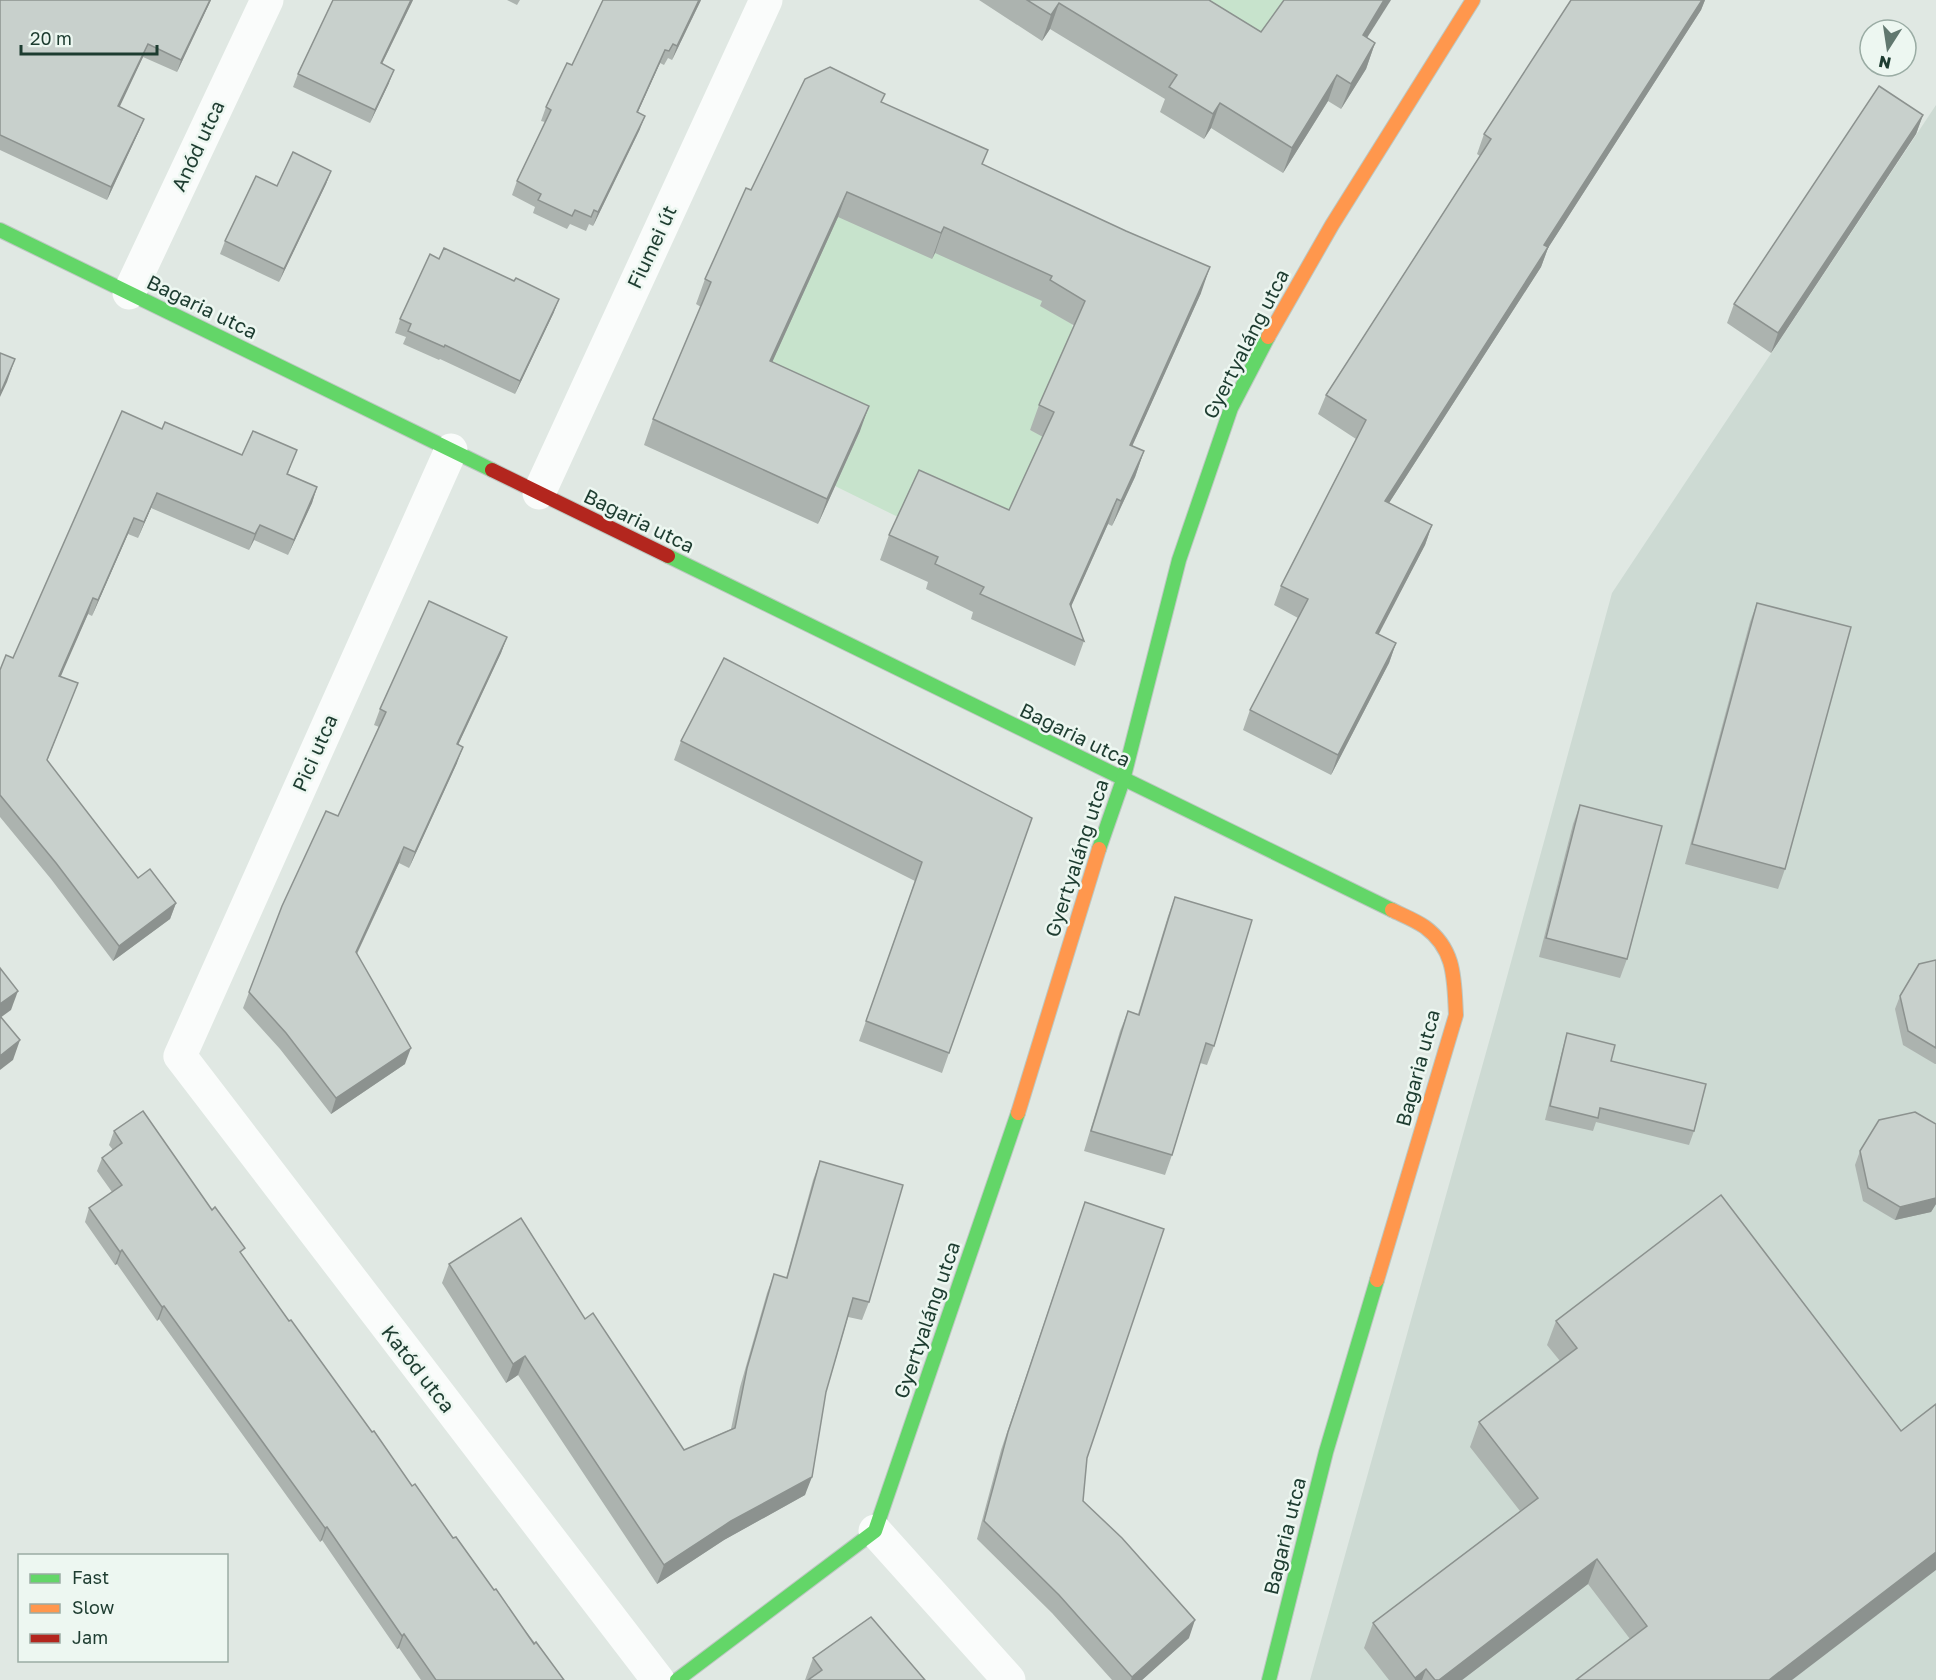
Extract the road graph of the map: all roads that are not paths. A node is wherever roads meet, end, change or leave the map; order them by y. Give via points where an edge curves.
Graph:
1 (267, 0) edge
2 (766, 0) edge
3 (1473, 0) edge
4 (0, 230) edge
5 (129, 293) junction
6 (451, 450) junction
7 (539, 493) junction
8 (1124, 780) junction
9 (180, 1056) joint
10 (875, 1531) junction
11 (658, 1680) edge
12 (677, 1680) edge
13 (1009, 1680) edge
14 (1269, 1680) edge

1 - 5 street, Anód utca
2 - 7 street, Fiumei út
3 - 8 street, Gyertyaláng utca via 1326,236 1231,408 1179,560
4 - 5 street, Bagaria utca
5 - 6 street, Bagaria utca
6 - 7 street, Bagaria utca
6 - 9 street, Pici utca
7 - 8 street, Bagaria utca
8 - 10 street, Gyertyaláng utca via 1010,1139
8 - 14 street, Bagaria utca via 1424,926 1444,944 1453,972 1456,1015 1326,1452
9 - 11 street, Katód utca
10 - 12 street
10 - 13 street

